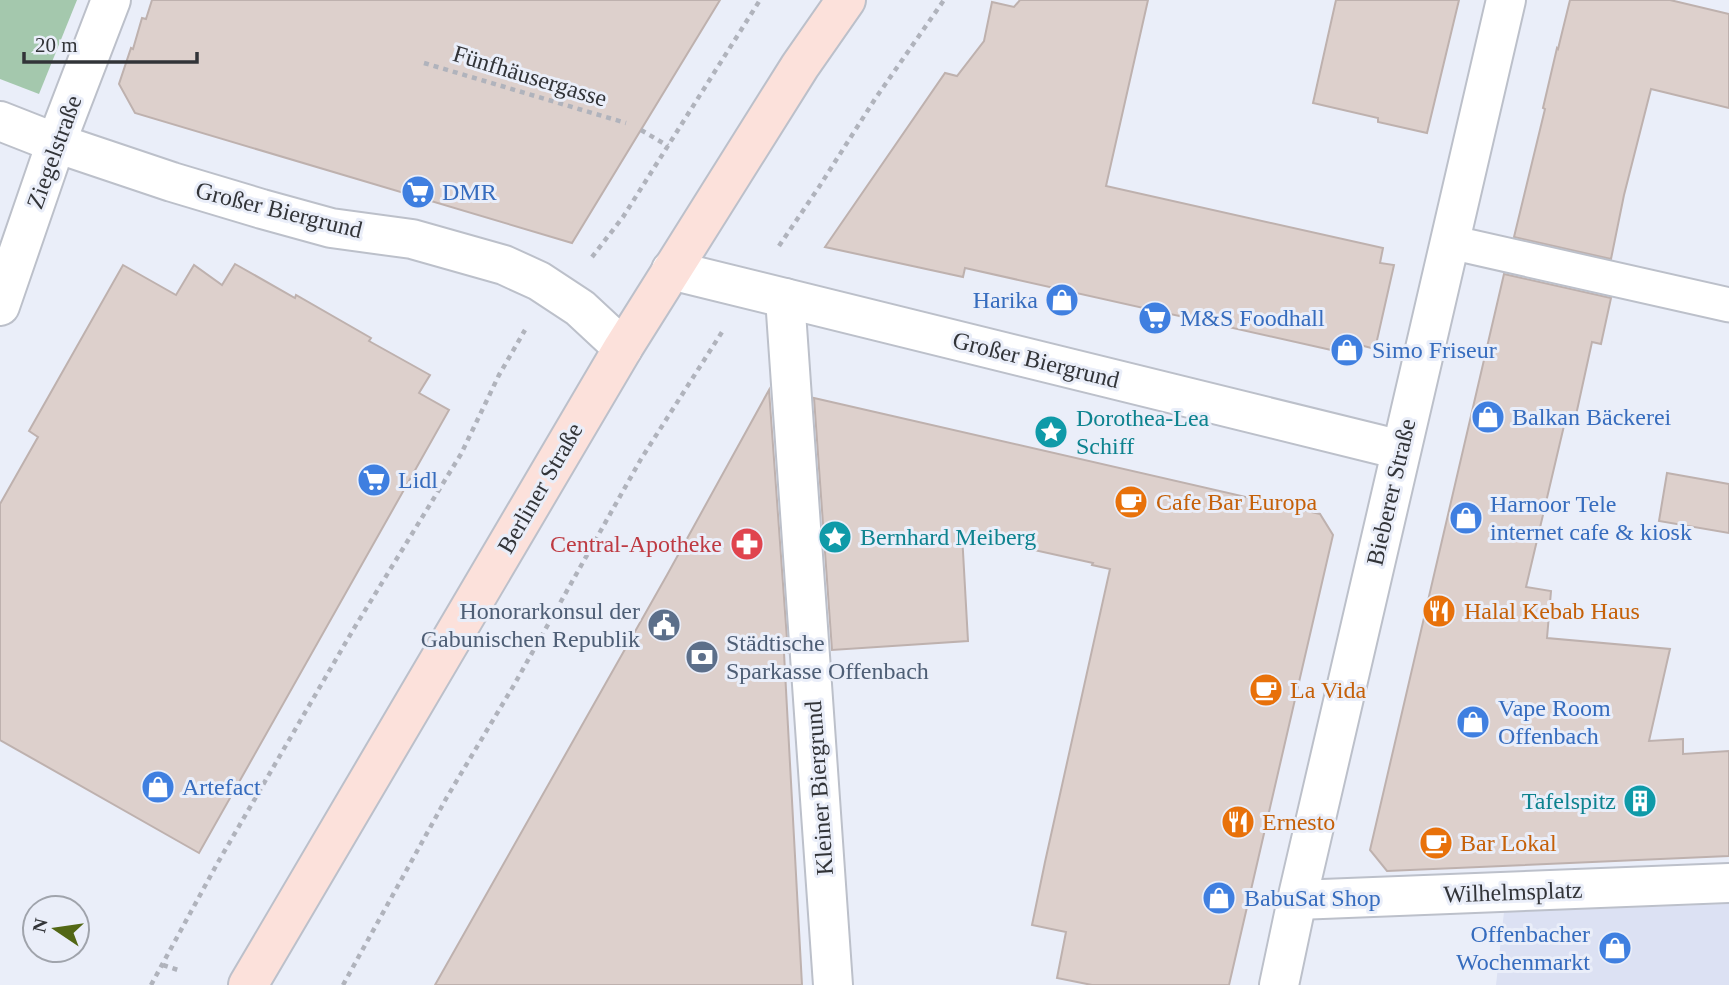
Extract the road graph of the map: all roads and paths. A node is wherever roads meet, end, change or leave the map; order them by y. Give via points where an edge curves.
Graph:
1 (111, 0) edge
2 (760, 0) edge
3 (846, 0) edge
4 (944, 0) edge
5 (1506, 0) edge
6 (424, 63) dead end
7 (0, 121) edge
8 (626, 123) dead end
9 (641, 130) dead end
10 (56, 143) junction
11 (668, 146) junction
12 (1450, 242) junction
13 (671, 270) junction
14 (767, 294) junction
15 (562, 296) junction
16 (1729, 305) edge
17 (0, 306) edge
18 (623, 348) junction
19 (1401, 450) junction
20 (1729, 883) edge
21 (1297, 900) junction
22 (163, 965) junction
23 (178, 970) dead end
24 (151, 985) edge
25 (248, 985) edge
26 (343, 985) edge
27 (833, 985) edge
28 (1279, 985) edge

1 - 10 street, Ziegelstraße
2 - 11 path
3 - 13 main road, Berliner Straße
4 - 14 path via 819,187
5 - 12 street, Bieberer Straße
6 - 8 path, Fünfhäusergasse
7 - 10 street, Großer Biergrund
9 - 11 path
10 - 15 street, Großer Biergrund via 331,228 412,239 504,265
10 - 17 street, Ziegelstraße
11 - 15 path via 623,216
12 - 16 lane
12 - 19 street, Bieberer Straße
13 - 14 street, Großer Biergrund
13 - 18 main road, Berliner Straße
14 - 19 street, Großer Biergrund
14 - 26 path via 641,459
14 - 27 street, Kleiner Biergrund
15 - 18 street, Großer Biergrund
15 - 22 path via 525,330 461,454 353,629
18 - 25 main road, Berliner Straße
19 - 21 street, Bieberer Straße
20 - 21 street, Wilhelmsplatz
21 - 28 street, Bieberer Straße
22 - 23 path
22 - 24 path

